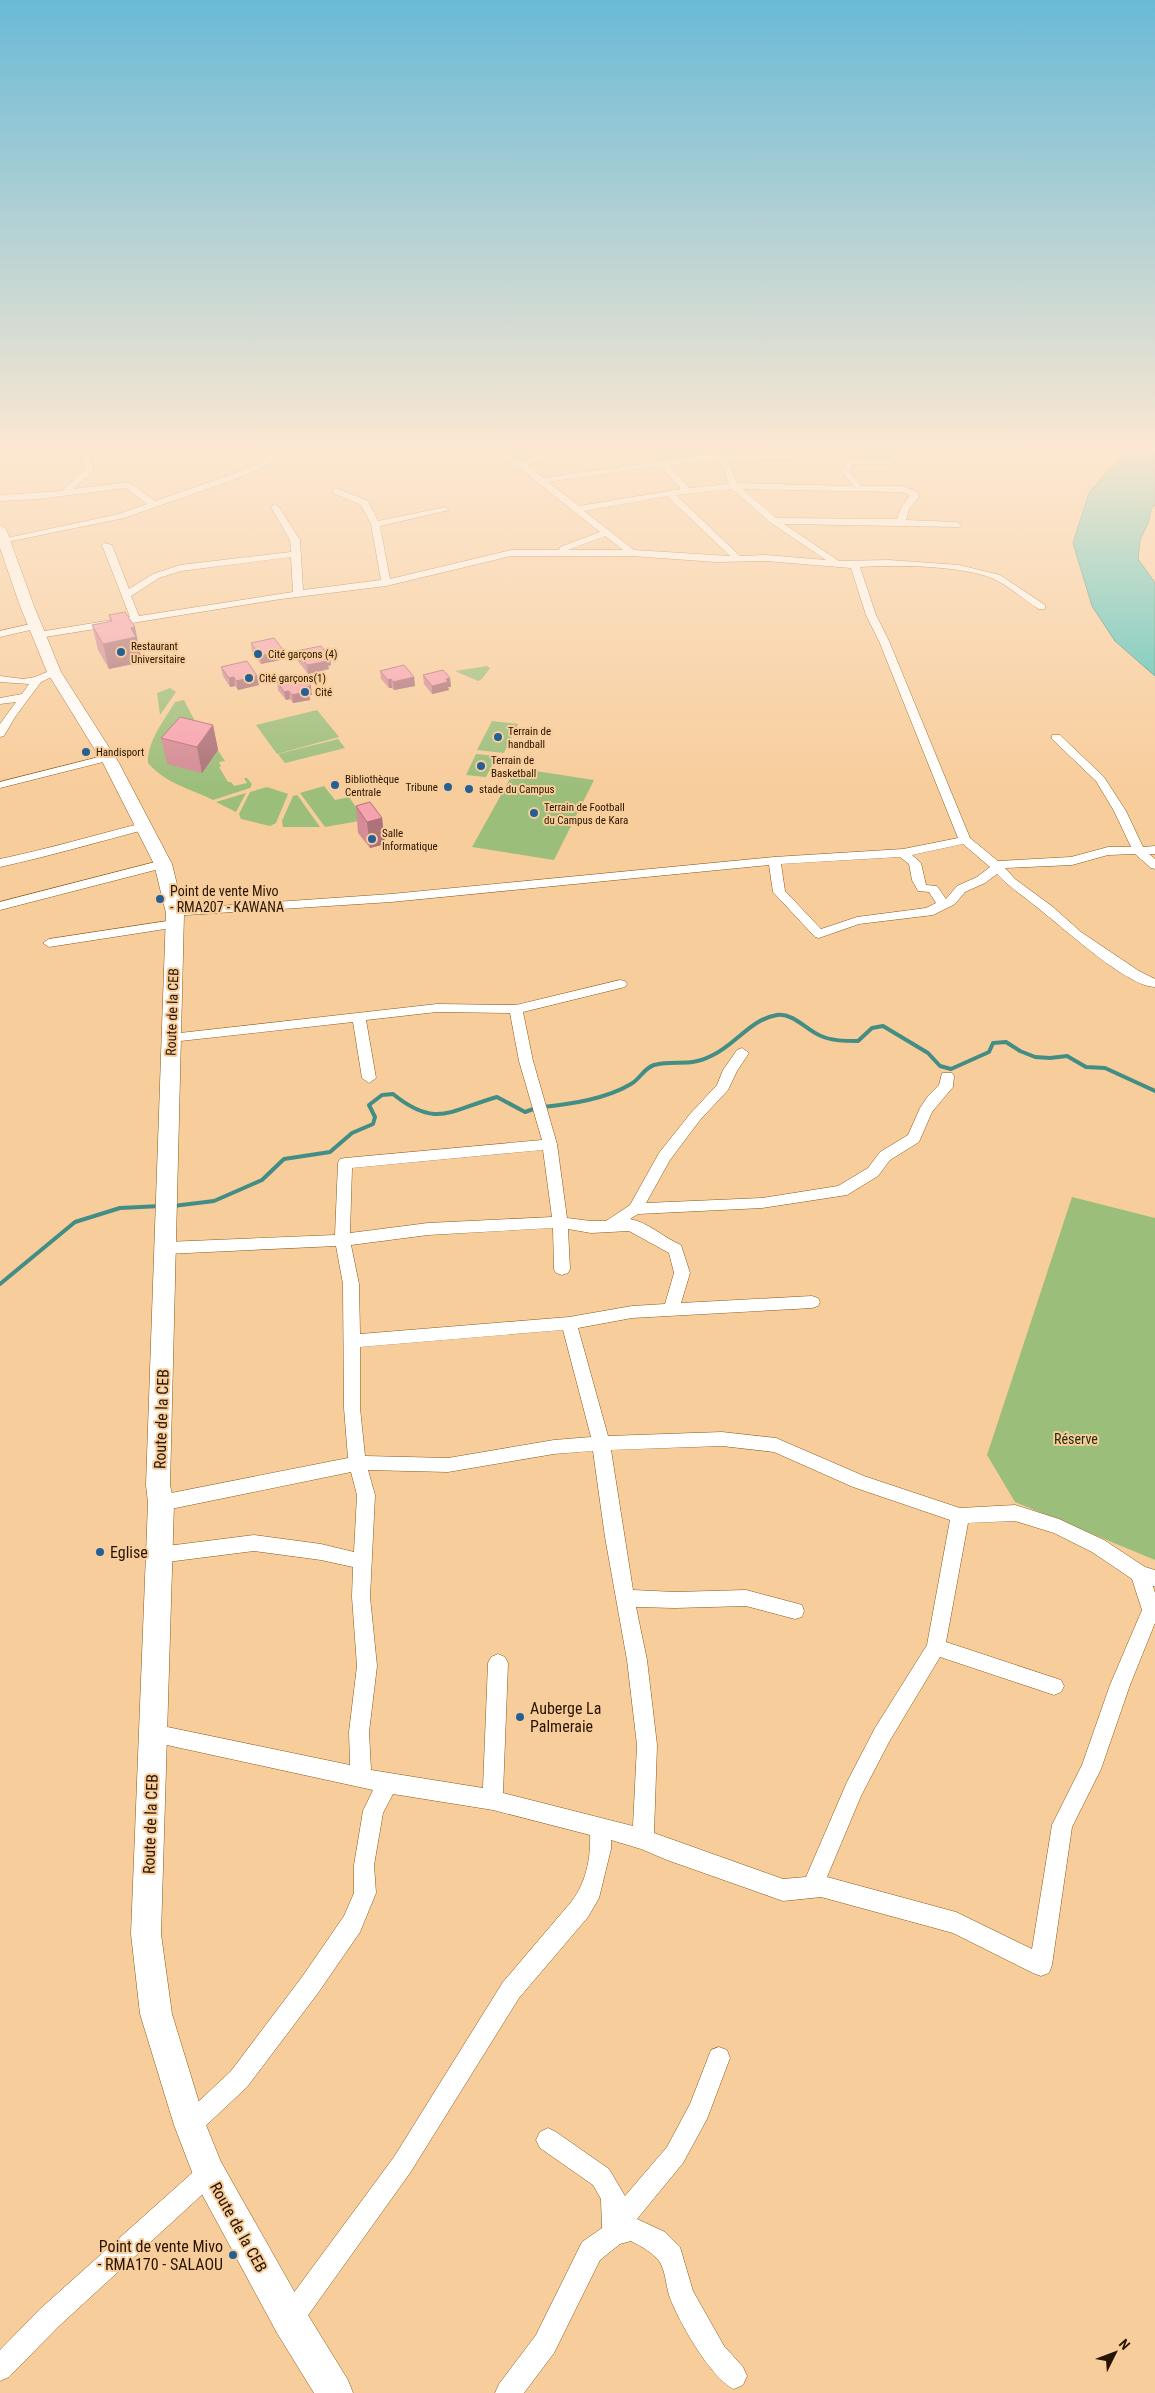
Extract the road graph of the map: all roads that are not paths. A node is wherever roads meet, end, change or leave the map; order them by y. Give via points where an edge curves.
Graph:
1 (13, 564) edge
2 (115, 564) edge
3 (216, 564) edge
4 (296, 564) edge
5 (382, 564) edge
6 (471, 564) edge
7 (846, 564) edge
8 (878, 564) edge
9 (898, 564) edge
10 (855, 565) junction
11 (386, 583) junction
12 (298, 593) junction
13 (127, 594) junction
14 (1042, 607) dead end
15 (135, 618) junction
16 (37, 630) junction
17 (0, 634) edge
18 (54, 672) junction
19 (0, 679) edge
20 (37, 680) junction
21 (26, 697) junction
22 (0, 701) edge
23 (0, 734) edge
24 (1056, 737) dead end
25 (107, 758) junction
26 (0, 785) edge
27 (143, 827) junction
28 (965, 840) junction
29 (1155, 850) edge
30 (1139, 851) junction
31 (903, 853) junction
32 (774, 861) junction
33 (0, 863) edge
34 (163, 864) junction
35 (1155, 865) edge
36 (997, 867) junction
37 (943, 904) junction
38 (0, 906) edge
39 (174, 918) junction
40 (49, 943) dead end
41 (1155, 983) edge
42 (620, 984) dead end
43 (516, 1009) junction
44 (359, 1017) junction
45 (171, 1038) junction
46 (742, 1053) dead end
47 (947, 1076) dead end
48 (369, 1078) dead end
49 (550, 1144) junction
50 (635, 1209) junction
51 (560, 1222) junction
52 (609, 1226) junction
53 (342, 1240) junction
54 (166, 1248) junction
55 (562, 1269) dead end
56 (812, 1302) dead end
57 (671, 1311) junction
58 (569, 1322) junction
59 (351, 1341) junction
60 (601, 1443) junction
61 (357, 1463) junction
62 (161, 1503) junction
63 (960, 1516) junction
64 (159, 1555) junction
65 (364, 1562) junction
66 (1148, 1576) edge
67 (627, 1598) junction
68 (795, 1611) dead end
69 (936, 1647) junction
70 (498, 1663) dead end
71 (1054, 1686) dead end
72 (153, 1733) junction
73 (361, 1777) junction
74 (388, 1783) junction
75 (493, 1800) junction
76 (600, 1827) junction
77 (644, 1840) junction
78 (812, 1887) junction
79 (719, 2058) dead end
80 (190, 2125) junction
81 (548, 2140) dead end
82 (209, 2173) junction
83 (614, 2234) junction
84 (290, 2320) junction
85 (0, 2368) edge
86 (734, 2376) dead end
87 (324, 2388) edge
88 (508, 2393) edge

1 - 16 main road, Route de la CEB
2 - 13 street
3 - 13 street via 180,568 156,576
4 - 12 street
5 - 11 street
6 - 11 street
7 - 10 street
8 - 10 street
9 - 14 street via 984,573 997,577
10 - 28 street via 871,615
11 - 12 street
12 - 15 street
13 - 15 street
15 - 16 street
16 - 17 street
16 - 18 main road, Route de la CEB
18 - 20 street
18 - 25 main road, Route de la CEB
19 - 20 street
20 - 21 street
21 - 22 street
21 - 23 street
24 - 30 street via 1100,779 1120,810
25 - 26 street
25 - 27 main road, Route de la CEB
27 - 33 street
27 - 34 main road, Route de la CEB
28 - 31 street
28 - 36 street
29 - 30 street
30 - 35 street
30 - 36 street via 1108,851 1072,861 1002,864
31 - 32 street
31 - 37 street via 915,863 922,888 933,889
32 - 37 street via 778,892 819,934 857,921 922,914
32 - 39 street
34 - 38 street
34 - 39 main road, Route de la CEB
36 - 37 street
36 - 41 street via 1076,935 1134,974
39 - 40 street
39 - 45 main road, Route de la CEB
42 - 43 street
43 - 44 street via 437,1008
43 - 49 street via 526,1061
44 - 45 street
44 - 48 street
45 - 54 main road, Route de la CEB
46 - 50 street via 723,1086 664,1157
47 - 50 street via 946,1087 933,1099 914,1138 885,1156 873,1172 842,1191 762,1203
49 - 51 street
49 - 53 street via 345,1163
50 - 52 street
51 - 52 street
51 - 53 street via 428,1229
51 - 55 street
52 - 57 street via 632,1225 676,1249 682,1273
53 - 54 street
53 - 59 street via 351,1284
54 - 62 main road, Route de la CEB via 158,1485
56 - 57 street
57 - 58 street via 632,1312
58 - 59 street
58 - 60 street
59 - 61 street
60 - 61 street via 448,1465
60 - 63 street via 722,1439 776,1445 859,1482
60 - 67 street via 614,1537
61 - 62 street
61 - 65 street via 366,1495
62 - 64 main road, Route de la CEB
63 - 66 street via 1015,1513 1059,1527
63 - 69 street
64 - 65 street via 254,1543 321,1552
64 - 72 main road, Route de la CEB
65 - 73 street via 361,1597 368,1666 358,1732
66 - 78 street via 1150,1610 1091,1769 1062,1825 1041,1965 956,1923 822,1886
67 - 68 street via 746,1598
67 - 77 street via 647,1745
69 - 71 street
69 - 78 street via 882,1735 854,1789
70 - 75 street
72 - 73 street
72 - 80 main road, Route de la CEB via 146,1934 156,2014
73 - 74 street
74 - 75 street
74 - 80 street via 372,1811 364,1864 365,1893 352,1924 239,2079
75 - 76 street
76 - 77 street
76 - 84 street via 601,1849 592,1891 511,1990 402,2165
77 - 78 street via 783,1890
79 - 83 street via 698,2112 675,2155 625,2214
80 - 82 main road, Route de la CEB
81 - 83 street via 601,2177 613,2196
82 - 84 main road, Route de la CEB
82 - 85 street via 48,2318
83 - 86 street via 632,2230 656,2241 671,2256 682,2296 715,2356
83 - 88 street via 591,2251 545,2344
84 - 87 main road, Route de la CEB

